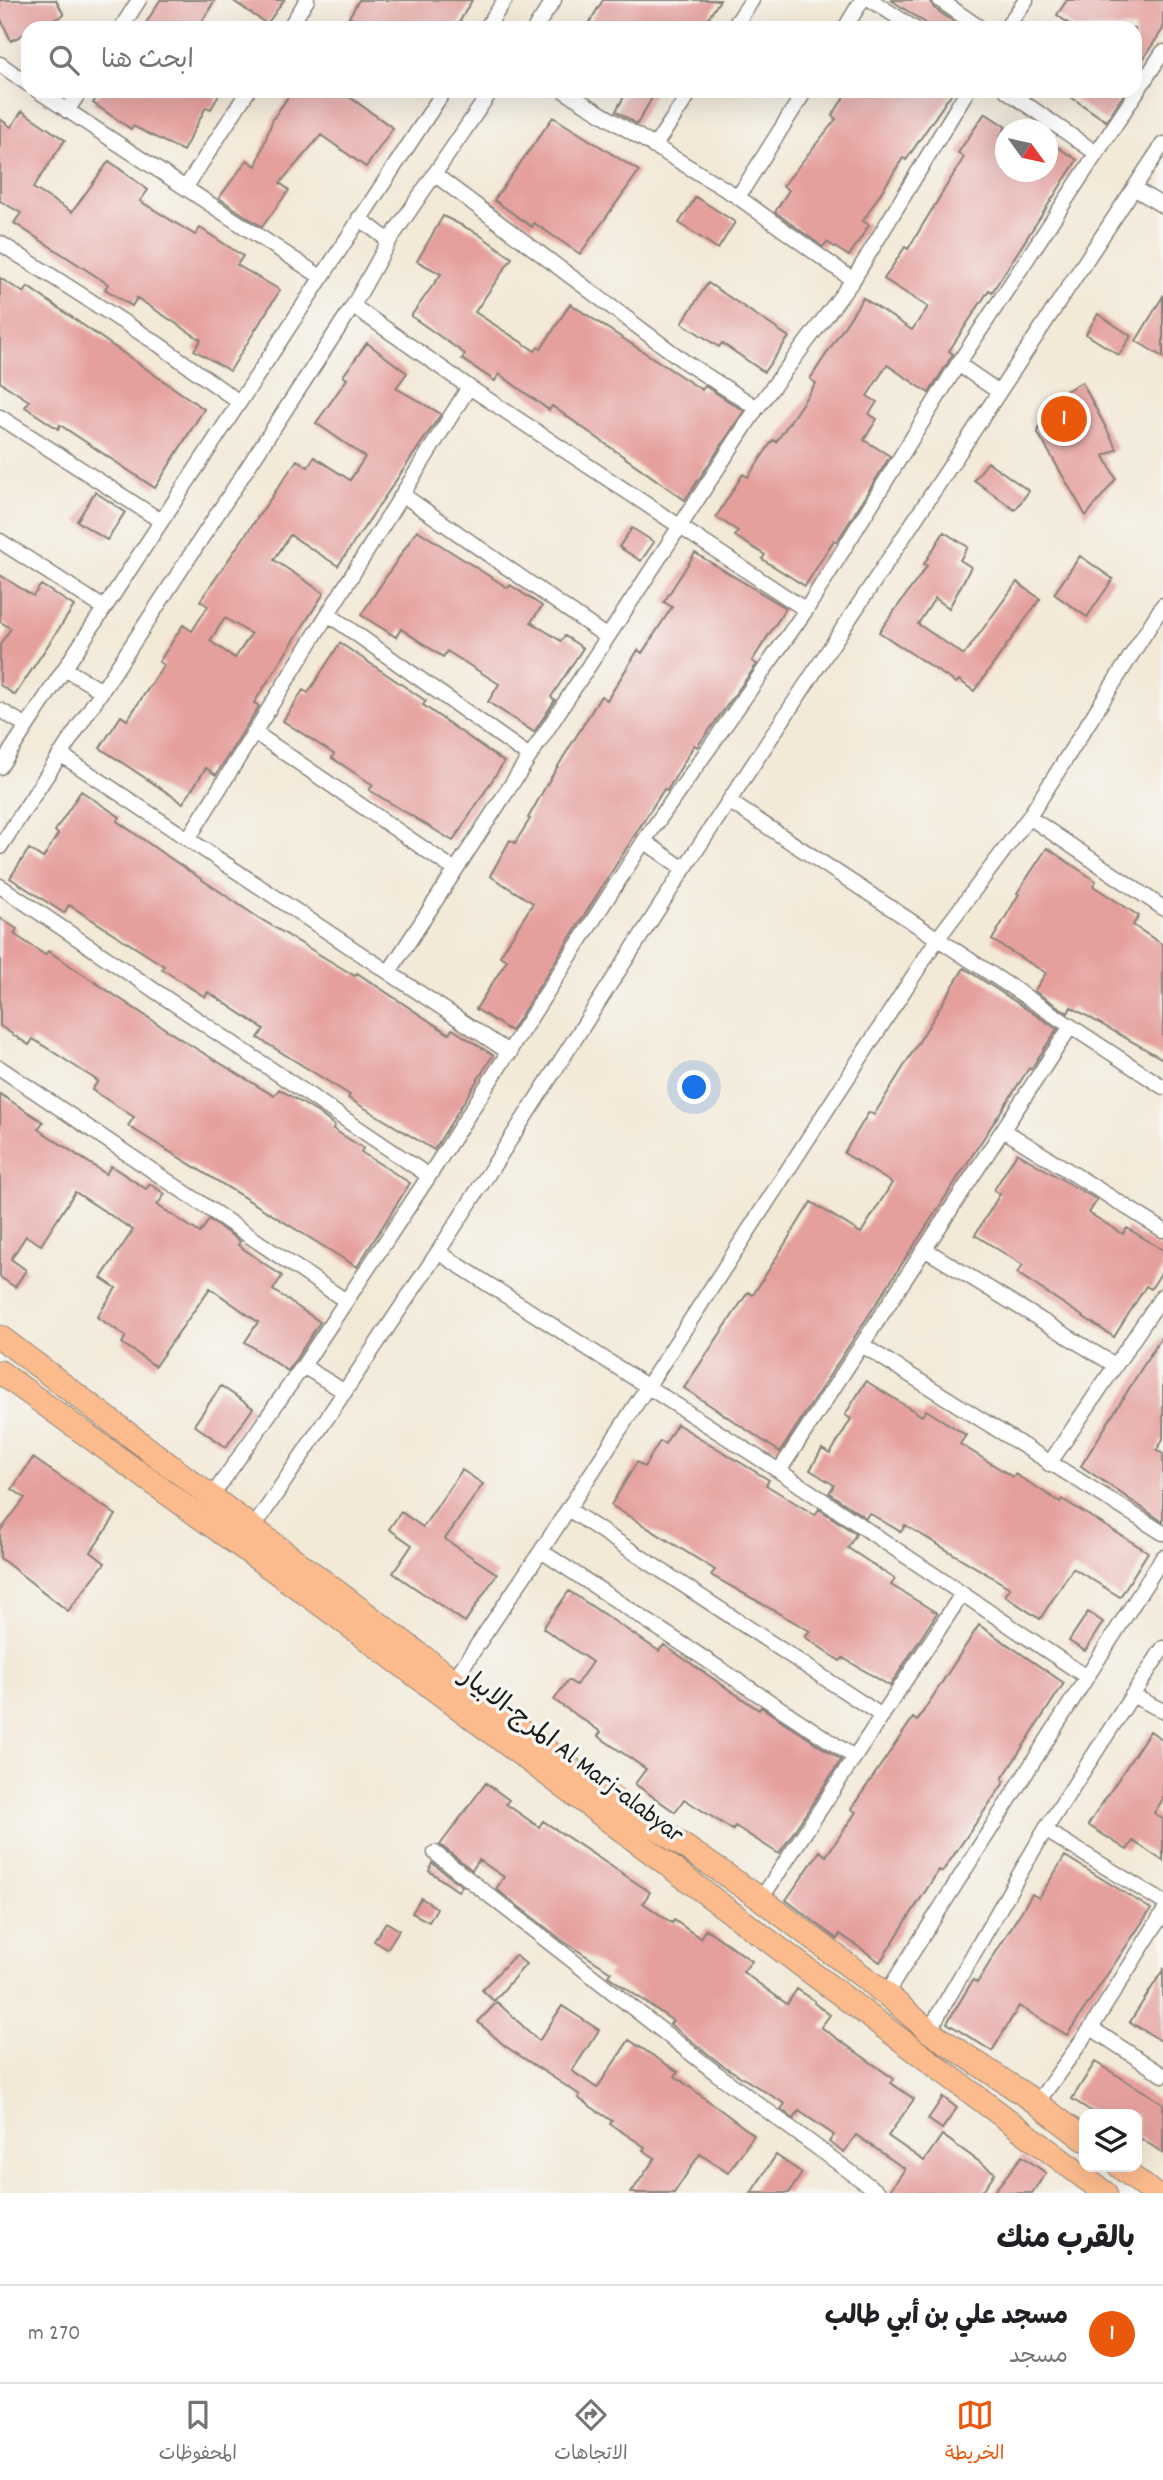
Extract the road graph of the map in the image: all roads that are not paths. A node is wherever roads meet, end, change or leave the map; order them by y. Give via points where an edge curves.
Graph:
1 (139, 0) edge
2 (307, 0) edge
3 (505, 0) edge
4 (554, 0) edge
5 (752, 0) edge
6 (862, 0) edge
7 (871, 0) edge
8 (940, 0) edge
9 (1026, 0) edge
10 (126, 21) edge
11 (294, 21) edge
12 (491, 21) edge
13 (540, 21) edge
14 (738, 21) edge
15 (849, 21) edge
16 (903, 21) edge
17 (970, 21) edge
18 (1011, 21) edge
19 (1163, 52) edge
20 (0, 64) edge
21 (21, 79) edge
22 (1142, 84) edge
23 (48, 98) edge
24 (75, 98) edge
25 (243, 98) edge
26 (439, 98) edge
27 (486, 98) edge
28 (575, 98) edge
29 (686, 98) edge
30 (801, 98) edge
31 (963, 98) edge
32 (1017, 98) edge
33 (1132, 98) edge
34 (67, 111) junction
35 (1163, 144) edge
36 (654, 146) junction
37 (1096, 153) junction
38 (434, 174) junction
39 (186, 187) junction
40 (1134, 188) junction
41 (738, 197) junction
42 (1163, 206) edge
43 (359, 218) junction
44 (389, 241) junction
45 (0, 243) edge
46 (321, 277) junction
47 (853, 279) junction
48 (353, 306) junction
49 (958, 364) junction
50 (469, 387) junction
51 (999, 392) junction
52 (239, 402) junction
53 (757, 408) junction
54 (0, 416) edge
55 (402, 495) junction
56 (162, 521) junction
57 (679, 527) junction
58 (0, 541) edge
59 (1163, 605) edge
60 (104, 608) junction
61 (806, 610) junction
62 (328, 614) junction
63 (607, 637) junction
64 (65, 669) junction
65 (102, 691) junction
66 (0, 710) edge
67 (27, 726) junction
68 (254, 732) junction
69 (60, 754) junction
70 (529, 756) junction
71 (0, 767) edge
72 (730, 802) junction
73 (1029, 817) junction
74 (187, 839) junction
75 (644, 841) junction
76 (0, 847) edge
77 (684, 869) junction
78 (456, 870) junction
79 (0, 886) edge
80 (1163, 908) edge
81 (937, 938) junction
82 (389, 972) junction
83 (1071, 1026) junction
84 (510, 1053) junction
85 (0, 1068) edge
86 (1163, 1087) edge
87 (1005, 1131) junction
88 (429, 1176) junction
89 (1163, 1230) edge
90 (926, 1250) junction
91 (438, 1252) junction
92 (1163, 1295) edge
93 (346, 1301) junction
94 (0, 1337) edge
95 (862, 1345) junction
96 (1113, 1364) junction
97 (303, 1366) junction
98 (0, 1372) edge
99 (647, 1384) junction
100 (345, 1392) junction
101 (1049, 1464) junction
102 (779, 1471) junction
103 (212, 1496) junction
104 (568, 1509) junction
105 (254, 1527) junction
106 (1163, 1533) edge
107 (541, 1551) junction
108 (1163, 1557) edge
109 (962, 1594) junction
110 (1163, 1648) edge
111 (1085, 1676) junction
112 (453, 1681) junction
113 (1132, 1695) junction
114 (1163, 1712) edge
115 (882, 1716) junction
116 (854, 1757) junction
117 (1045, 1830) junction
118 (435, 1853) dead end
119 (761, 1899) junction
120 (1163, 1902) edge
121 (1163, 1913) edge
122 (886, 1994) junction
123 (1091, 2028) junction
124 (929, 2031) junction
125 (1163, 2075) edge
126 (1037, 2103) junction
127 (1079, 2135) edge
128 (1126, 2172) edge
129 (879, 2193) edge
130 (1105, 2193) edge
131 (1153, 2193) edge

1 - 10 street
2 - 11 street
3 - 12 street
4 - 13 street
5 - 14 street
6 - 15 street
7 - 16 street
8 - 17 street
9 - 18 street
19 - 22 street
20 - 21 street
23 - 34 street
24 - 34 street
25 - 39 street
26 - 43 street
27 - 38 street
28 - 36 street
29 - 36 street
30 - 41 street
31 - 47 street
32 - 37 street
33 - 37 street
34 - 39 street
35 - 40 street
36 - 41 street
37 - 49 street
38 - 44 street
38 - 53 street via 685,362
39 - 46 street
40 - 42 street
40 - 51 street
41 - 47 street
43 - 44 street
43 - 46 street
44 - 48 street
45 - 52 street
46 - 52 street
47 - 53 street
48 - 50 street
48 - 65 street
49 - 51 street
49 - 61 street
50 - 55 street
50 - 57 street
51 - 72 street
52 - 56 street
53 - 57 street
54 - 56 street
55 - 62 street
55 - 63 street
56 - 60 street
57 - 61 street
57 - 63 street
58 - 60 street
59 - 73 street
60 - 64 street
61 - 75 street
62 - 68 street
62 - 70 street
63 - 70 street
64 - 65 street
64 - 67 street
65 - 69 street
66 - 67 street
67 - 71 street
68 - 74 street
68 - 78 street
69 - 74 street
69 - 76 street
70 - 78 street
72 - 77 street
72 - 81 street
73 - 80 street
73 - 81 street
74 - 82 street
75 - 77 street
75 - 84 street
77 - 91 street
78 - 82 street
79 - 88 street
81 - 83 street
81 - 99 street
82 - 84 street
83 - 86 street
83 - 87 street
84 - 88 street
85 - 93 street
87 - 89 street
87 - 90 street
88 - 93 street
90 - 95 street
90 - 96 street
91 - 99 street
91 - 100 street
92 - 96 street
93 - 97 street
94 - 103 main road, المرج-الابيار Al Marj-alabyar
95 - 101 street
95 - 102 street
96 - 101 street
97 - 100 street
97 - 103 street
98 - 130 main road, المرج-الابيار Al Marj-alabyar via 331,1612
99 - 102 street
99 - 104 street
100 - 105 street
101 - 106 street
102 - 109 street
103 - 105 main road, المرج-الابيار Al Marj-alabyar
104 - 107 street
104 - 115 street
105 - 112 main road, المرج-الابيار Al Marj-alabyar
107 - 112 street
107 - 116 street
108 - 111 street
109 - 111 street
109 - 115 street
110 - 113 street
111 - 122 street
112 - 119 main road, المرج-الابيار Al Marj-alabyar via 574,1771
113 - 114 street
113 - 117 street
115 - 116 street
116 - 119 street
117 - 120 street
117 - 124 street
118 - 129 street
119 - 122 main road, المرج-الابيار Al Marj-alabyar
121 - 123 street
122 - 124 main road, المرج-الابيار Al Marj-alabyar
123 - 125 street
123 - 126 street
124 - 126 main road, المرج-الابيار Al Marj-alabyar
126 - 127 main road, المرج-الابيار Al Marj-alabyar
128 - 131 main road

